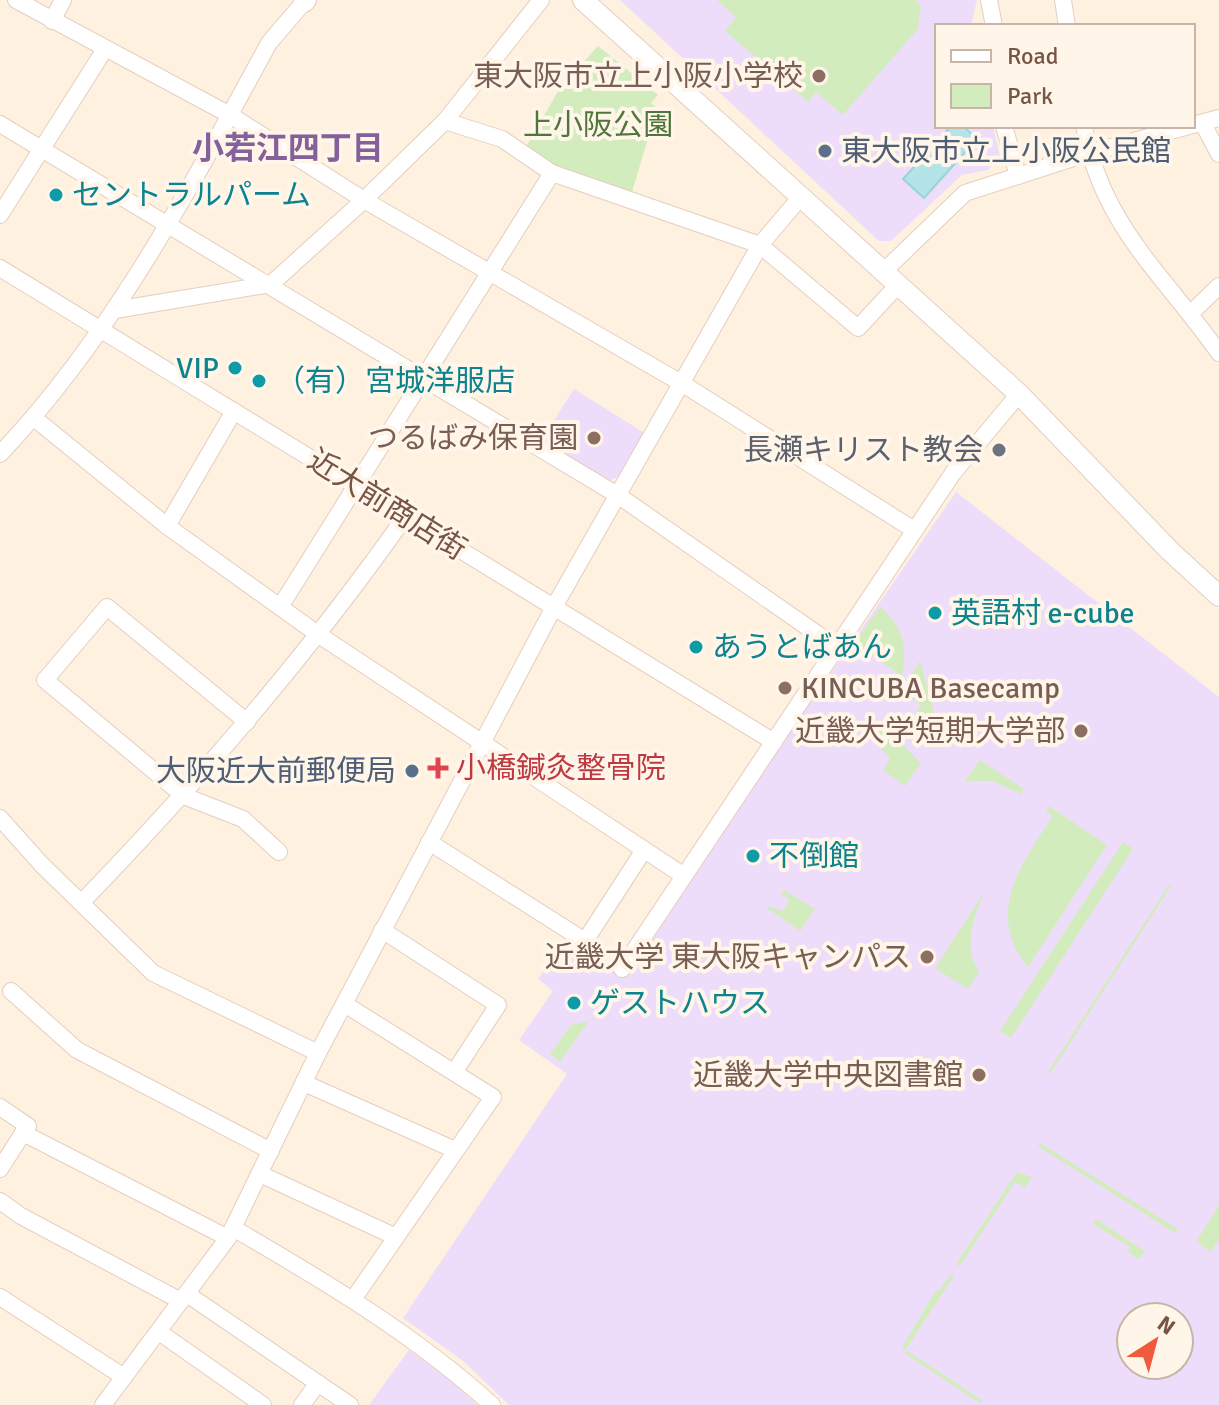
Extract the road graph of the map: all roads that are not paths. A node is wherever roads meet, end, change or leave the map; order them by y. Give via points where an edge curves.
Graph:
1 (16, 0) edge
2 (63, 0) edge
3 (541, 0) edge
4 (583, 0) edge
5 (989, 0) edge
6 (1063, 0) edge
7 (304, 1) edge
8 (52, 21) junction
9 (994, 24) edge
10 (1067, 24) edge
11 (105, 49) junction
12 (230, 115) junction
13 (445, 121) junction
14 (1211, 121) edge
15 (0, 124) edge
16 (1005, 128) edge
17 (1084, 128) edge
18 (1184, 128) edge
19 (42, 151) junction
20 (1089, 153) junction
21 (1219, 154) edge
22 (552, 173) junction
23 (1018, 176) junction
24 (799, 199) junction
25 (364, 200) junction
26 (0, 215) edge
27 (166, 224) junction
28 (760, 245) junction
29 (0, 268) edge
30 (490, 272) junction
31 (890, 279) junction
32 (271, 284) junction
33 (1219, 286) edge
34 (115, 310) junction
35 (1191, 313) junction
36 (102, 331) junction
37 (1219, 353) edge
38 (424, 379) junction
39 (683, 384) junction
40 (1019, 394) junction
41 (234, 411) junction
42 (34, 418) junction
43 (0, 454) edge
44 (356, 486) junction
45 (619, 496) junction
46 (405, 517) junction
47 (167, 526) junction
48 (914, 530) junction
49 (1219, 596) edge
50 (280, 607) junction
51 (554, 607) junction
52 (319, 635) junction
53 (836, 647) junction
54 (247, 722) junction
55 (774, 742) junction
56 (482, 743) junction
57 (184, 796) junction
58 (0, 818) edge
59 (429, 842) junction
60 (644, 850) junction
61 (279, 852) dead end
62 (684, 876) junction
63 (82, 902) junction
64 (382, 930) junction
65 (622, 969) dead end
66 (11, 991) dead end
67 (346, 1005) junction
68 (318, 1053) junction
69 (455, 1071) junction
70 (304, 1083) junction
71 (0, 1107) edge
72 (23, 1133) junction
73 (455, 1150) junction
74 (271, 1151) junction
75 (0, 1169) edge
76 (260, 1174) junction
77 (0, 1201) edge
78 (230, 1233) junction
79 (396, 1237) junction
80 (0, 1297) edge
81 (184, 1297) junction
82 (354, 1298) junction
83 (159, 1332) junction
84 (124, 1377) junction
85 (318, 1383) junction
86 (103, 1405) edge
87 (263, 1405) edge
88 (302, 1405) edge
89 (350, 1405) edge
90 (492, 1405) edge

1 - 8 street
2 - 8 street
3 - 13 street
4 - 24 street
5 - 9 street
6 - 10 street
7 - 12 street via 269,43
8 - 11 street
11 - 12 street
11 - 19 street
12 - 25 street
12 - 27 street
13 - 22 street via 502,139
13 - 25 street
14 - 21 street
15 - 19 street
16 - 23 street
17 - 20 street
18 - 20 street
19 - 26 street
19 - 27 street
20 - 23 street
20 - 35 street via 1122,227
22 - 28 street
22 - 30 street
23 - 31 street via 965,193
24 - 28 street
24 - 31 street
25 - 30 street
25 - 32 street
27 - 32 street
27 - 34 street
28 - 31 street via 858,328
28 - 39 street
29 - 36 street, 近大前商店街
30 - 38 street
30 - 39 street
31 - 40 street
32 - 34 street
32 - 38 street
33 - 35 street
34 - 36 street
35 - 37 street
36 - 41 street, 近大前商店街
36 - 42 street
38 - 44 street
38 - 45 street
39 - 45 street
39 - 48 street
40 - 48 street
40 - 49 street
41 - 44 street, 近大前商店街
41 - 47 street
42 - 43 street
42 - 47 street
44 - 46 street, 近大前商店街
44 - 50 street
45 - 51 street
45 - 53 street
46 - 51 street, 近大前商店街
46 - 52 street
47 - 50 street
48 - 53 street
50 - 52 street
51 - 55 street, 近大前商店街
51 - 56 street
52 - 54 street
52 - 56 street
53 - 55 street
54 - 57 street
54 - 57 street via 107,607 45,680
55 - 62 street
56 - 59 street
56 - 60 street
57 - 61 street via 243,819
57 - 63 street
58 - 63 street
59 - 60 street via 585,941
59 - 64 street
60 - 62 street
62 - 65 street
63 - 68 street via 153,973
64 - 67 street
64 - 69 street via 498,1005
66 - 74 street via 77,1050
67 - 68 street
67 - 69 street
68 - 70 street
69 - 73 street via 493,1097
70 - 73 street
70 - 74 street
71 - 72 street via 28,1126
72 - 75 street
72 - 78 street
73 - 79 street
74 - 76 street
76 - 78 street
76 - 79 street
77 - 81 street
78 - 81 street
78 - 82 street
79 - 82 street
80 - 84 street
81 - 83 street
81 - 85 street
82 - 90 street via 456,1372
83 - 84 street
83 - 87 street
84 - 86 street
85 - 88 street
85 - 89 street

